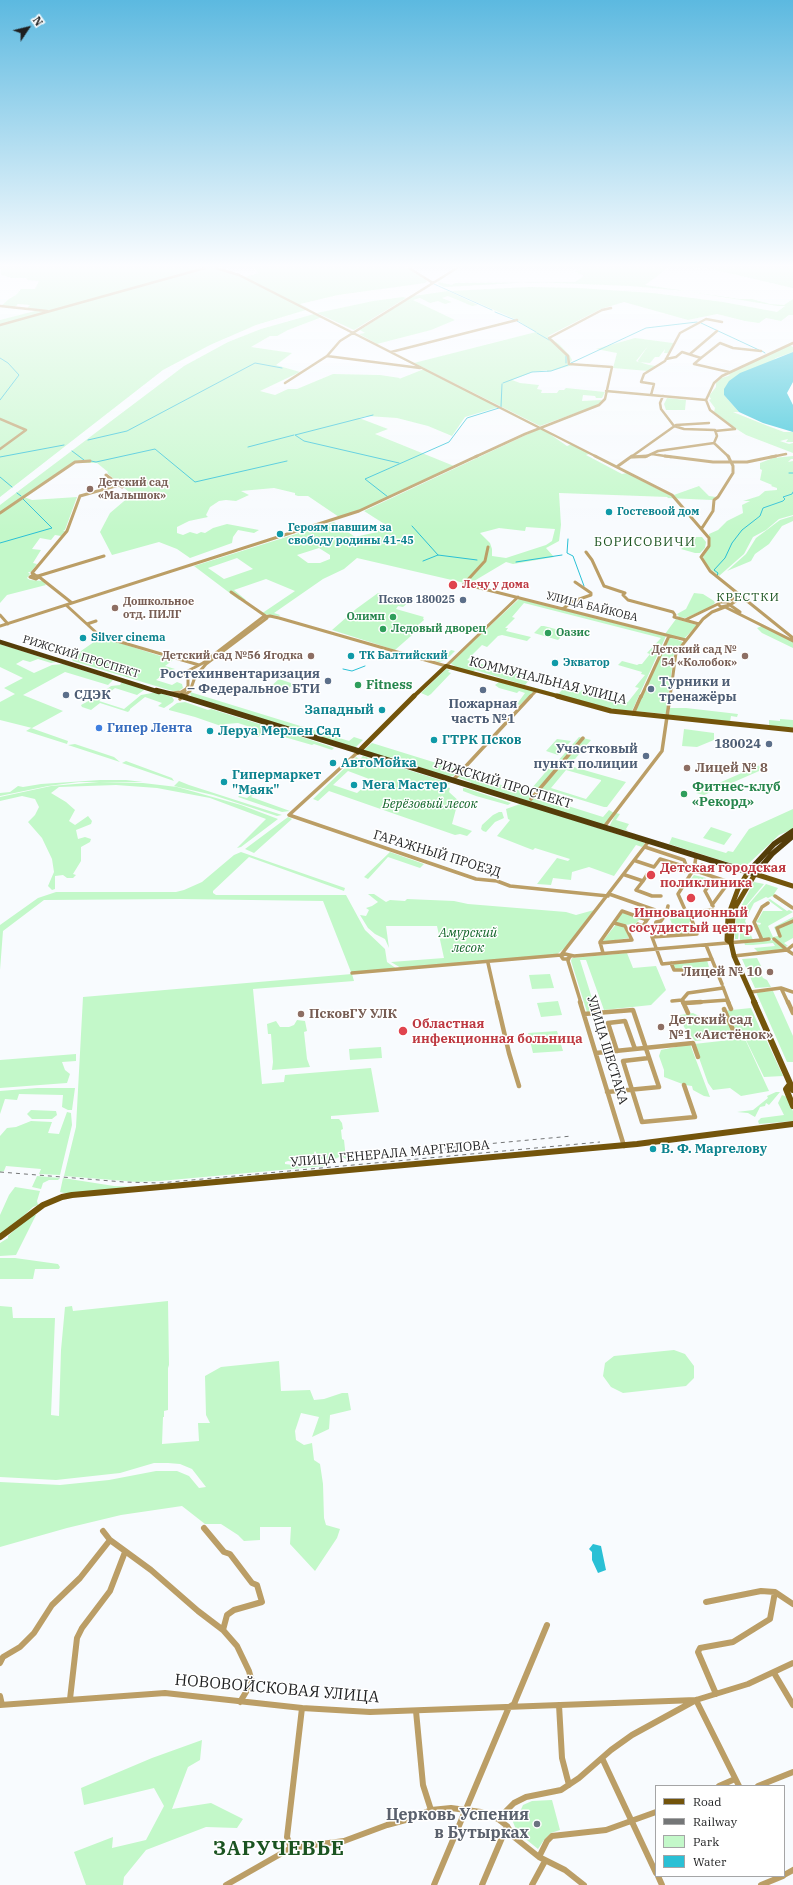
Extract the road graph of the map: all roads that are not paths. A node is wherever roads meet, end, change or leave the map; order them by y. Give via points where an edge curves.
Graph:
1 (327, 356) joint
2 (399, 356) edge
3 (568, 356) edge
4 (668, 356) edge
5 (678, 356) edge
6 (695, 356) edge
7 (705, 356) edge
8 (764, 356) edge
9 (701, 358) junction
10 (666, 359) junction
11 (423, 368) junction
12 (729, 372) junction
13 (285, 383) dead end
14 (606, 390) junction
15 (651, 395) junction
16 (663, 396) junction
17 (706, 400) junction
18 (0, 419) edge
19 (709, 423) dead end
20 (674, 426) junction
21 (541, 427) junction
22 (715, 430) junction
23 (714, 443) junction
24 (0, 449) edge
25 (652, 454) junction
26 (786, 454) dead end
27 (631, 457) junction
28 (729, 461) junction
29 (90, 462) dead end
30 (618, 466) junction
31 (106, 475) dead end
32 (0, 513) edge
33 (702, 528) junction
34 (488, 547) dead end
35 (586, 552) dead end
36 (104, 556) dead end
37 (37, 576) junction
38 (576, 582) dead end
39 (231, 592) dead end
40 (518, 597) junction
41 (740, 597) junction
42 (725, 602) junction
43 (71, 603) junction
44 (718, 604) junction
45 (66, 605) junction
46 (730, 606) junction
47 (55, 608) junction
48 (726, 608) junction
49 (563, 609) junction
50 (0, 615) edge
51 (266, 617) junction
52 (684, 620) junction
53 (96, 621) dead end
54 (8, 624) junction
55 (87, 624) junction
56 (698, 624) junction
57 (0, 626) edge
58 (669, 636) junction
59 (793, 638) edge
60 (686, 640) junction
61 (793, 641) edge
62 (0, 642) edge
63 (199, 666) junction
64 (446, 666) junction
65 (191, 671) junction
66 (197, 673) junction
67 (186, 677) junction
68 (195, 677) junction
69 (187, 687) junction
70 (156, 690) junction
71 (536, 691) junction
72 (167, 692) junction
73 (188, 693) junction
74 (181, 697) junction
75 (190, 699) junction
76 (207, 705) junction
77 (632, 714) junction
78 (668, 717) junction
79 (793, 730) edge
80 (583, 738) dead end
81 (358, 752) junction
82 (452, 780) junction
83 (531, 799) dead end
84 (604, 827) junction
85 (793, 831) edge
86 (793, 836) edge
87 (649, 841) junction
88 (645, 847) junction
89 (696, 856) junction
90 (636, 861) junction
91 (702, 866) dead end
92 (679, 870) dead end
93 (692, 872) junction
94 (748, 872) junction
95 (648, 873) dead end
96 (625, 874) junction
97 (755, 874) junction
98 (714, 878) junction
99 (643, 881) junction
100 (793, 886) edge
101 (608, 895) junction
102 (661, 896) dead end
103 (775, 896) dead end
104 (768, 903) dead end
105 (712, 905) junction
106 (668, 906) dead end
107 (793, 908) edge
108 (687, 912) junction
109 (666, 914) junction
110 (648, 920) junction
111 (793, 921) edge
112 (614, 922) junction
113 (638, 924) dead end
114 (780, 936) dead end
115 (652, 937) junction
116 (774, 939) dead end
117 (762, 940) junction
118 (769, 940) dead end
119 (600, 943) junction
120 (731, 943) junction
121 (706, 945) junction
122 (793, 945) edge
123 (656, 949) junction
124 (787, 950) junction
125 (603, 953) junction
126 (793, 954) edge
127 (567, 956) junction
128 (734, 956) junction
129 (712, 959) junction
130 (488, 963) junction
131 (671, 963) junction
132 (716, 970) junction
133 (352, 973) dead end
134 (723, 986) junction
135 (781, 988) junction
136 (751, 992) junction
137 (793, 992) edge
138 (728, 1000) junction
139 (672, 1001) dead end
140 (683, 1002) junction
141 (732, 1009) dead end
142 (724, 1010) dead end
143 (688, 1013) dead end
144 (793, 1013) edge
145 (584, 1014) junction
146 (736, 1037) dead end
147 (646, 1048) junction
148 (635, 1049) junction
149 (617, 1051) junction
150 (596, 1053) junction
151 (698, 1057) dead end
152 (650, 1058) junction
153 (684, 1085) dead end
154 (519, 1086) dead end
155 (791, 1089) edge
156 (632, 1090) junction
157 (608, 1092) junction
158 (793, 1106) edge
159 (793, 1124) edge
160 (624, 1146) junction
161 (0, 1237) edge
162 (204, 1528) dead end
163 (103, 1531) dead end
164 (110, 1540) junction
165 (125, 1552) junction
166 (775, 1592) junction
167 (706, 1602) dead end
168 (793, 1604) edge
169 (547, 1625) dead end
170 (223, 1630) junction
171 (0, 1663) edge
172 (793, 1663) edge
173 (774, 1672) junction
174 (716, 1694) junction
175 (0, 1696) edge
176 (70, 1699) junction
177 (696, 1700) junction
178 (240, 1702) junction
179 (1, 1705) edge
180 (559, 1705) junction
181 (793, 1705) edge
182 (509, 1707) junction
183 (302, 1708) junction
184 (416, 1710) junction
185 (602, 1758) junction
186 (793, 1772) edge
187 (735, 1779) junction
188 (569, 1785) junction
189 (721, 1785) edge
190 (738, 1785) edge
191 (760, 1785) edge
192 (431, 1810) junction
193 (467, 1810) junction
194 (655, 1812) edge
195 (498, 1819) junction
196 (631, 1821) junction
197 (507, 1826) junction
198 (291, 1848) junction
199 (539, 1857) junction
200 (545, 1861) junction
201 (655, 1871) edge
202 (778, 1877) edge
203 (226, 1885) edge
204 (434, 1885) edge
205 (482, 1885) edge
206 (532, 1885) edge
207 (584, 1885) edge
208 (761, 1885) edge

1 - 11 street
1 - 13 street
2 - 11 street
3 - 14 street via 569,364 612,367
4 - 10 street
5 - 10 street
6 - 9 street
7 - 9 street
8 - 12 street
9 - 12 street via 694,364
10 - 15 street via 644,374 641,382 654,384
11 - 21 street
12 - 17 street via 714,383
14 - 15 street
14 - 21 street via 600,405
15 - 16 street
16 - 17 street
16 - 20 street via 661,409
17 - 22 street via 710,410 735,429
18 - 24 street via 26,430
19 - 20 street
20 - 22 street via 684,429
20 - 27 street
21 - 30 street
21 - 43 street via 359,511
22 - 23 street via 717,437
23 - 25 street via 679,447
23 - 28 street via 727,454
25 - 27 street
25 - 28 street via 703,461
26 - 28 street via 747,462
27 - 30 street
28 - 33 street via 733,466 733,473 714,500 713,511
29 - 32 street via 75,462
30 - 33 street via 672,495
31 - 37 street via 121,486 80,496 67,531 32,573
33 - 41 street via 710,541 701,557 710,571
34 - 40 street, УЛИЦА БАЙКОВА via 485,561 464,584
35 - 52 street via 604,586 625,593 623,595 628,600 672,612 674,617
36 - 37 street
37 - 43 street
38 - 49 street via 591,595 571,602
39 - 51 street
40 - 49 street, УЛИЦА БАЙКОВА
40 - 64 street
41 - 42 street
41 - 46 street
41 - 59 street
42 - 44 street
42 - 46 street
43 - 45 street
43 - 47 street
44 - 48 street
44 - 52 street
45 - 47 street
45 - 55 street
46 - 48 street
46 - 59 street
47 - 54 street
48 - 56 street via 712,612
48 - 61 street
49 - 58 street, УЛИЦА БАЙКОВА
50 - 54 street
51 - 63 street via 261,618
51 - 64 street, КОММУНАЛЬНАЯ УЛИЦА
51 - 66 street
52 - 56 street
53 - 55 street
54 - 57 street
55 - 63 street via 100,636
56 - 60 street
58 - 60 street, УЛИЦА БАЙКОВА
58 - 77 street
60 - 78 street via 676,653
62 - 70 highway, РИЖСКИЙ ПРОСПЕКТ
63 - 65 street
64 - 71 main road, КОММУНАЛЬНАЯ УЛИЦА
64 - 81 main road
65 - 66 street
65 - 67 street via 184,673
66 - 68 street
67 - 68 street
67 - 69 street
68 - 73 street
69 - 72 street via 179,692
69 - 74 street
70 - 72 highway, РИЖСКИЙ ПРОСПЕКТ
70 - 74 highway, РИЖСКИЙ ПРОСПЕКТ
71 - 77 main road, КОММУНАЛЬНАЯ УЛИЦА via 605,710
71 - 82 street
72 - 74 highway, РИЖСКИЙ ПРОСПЕКТ
73 - 74 street
73 - 75 street
74 - 75 highway, РИЖСКИЙ ПРОСПЕКТ
74 - 76 highway, РИЖСКИЙ ПРОСПЕКТ
75 - 76 highway, РИЖСКИЙ ПРОСПЕКТ
76 - 81 highway, РИЖСКИЙ ПРОСПЕКТ
77 - 78 main road, КОММУНАЛЬНАЯ УЛИЦА
78 - 79 main road, КОММУНАЛЬНАЯ УЛИЦА
78 - 84 street via 662,751
80 - 83 street
81 - 82 highway, РИЖСКИЙ ПРОСПЕКТ
81 - 101 street, ГАРАЖНЫЙ ПРОЕЗД via 288,815 476,879 497,881 510,886
82 - 84 highway, РИЖСКИЙ ПРОСПЕКТ
84 - 87 highway, РИЖСКИЙ ПРОСПЕКТ
85 - 94 highway via 774,844
86 - 97 highway via 772,854
87 - 88 street
87 - 89 highway, РИЖСКИЙ ПРОСПЕКТ
88 - 90 street
88 - 90 street via 684,860 686,865 660,858 654,867
89 - 91 street via 697,869
89 - 94 highway, РИЖСКИЙ ПРОСПЕКТ
90 - 96 street
92 - 93 street via 680,868
93 - 98 street
93 - 108 street via 678,894
94 - 97 highway, РИЖСКИЙ ПРОСПЕКТ
94 - 120 main road via 738,889 728,916 727,940
95 - 99 street
96 - 99 street
96 - 101 street
97 - 100 main road, РИЖСКИЙ ПРОСПЕКТ
97 - 120 main road via 736,906
98 - 105 street via 705,891
98 - 105 street via 729,882 716,903
99 - 102 street via 636,890 652,896
101 - 110 street, ГАРАЖНЫЙ ПРОЕЗД via 655,910
101 - 127 street
103 - 107 street
104 - 117 street via 762,907 754,922
105 - 108 street via 716,912
106 - 109 street
108 - 109 street
108 - 115 street via 698,934
109 - 115 street via 661,921 656,922
110 - 112 street via 622,911
110 - 113 street via 643,926
111 - 114 street via 777,928
112 - 119 street
112 - 119 street via 626,926 632,940
115 - 123 street
116 - 124 street
117 - 118 street
117 - 120 street
119 - 125 street
120 - 121 street
120 - 128 main road
121 - 123 street
121 - 129 street
122 - 124 street
123 - 125 street
123 - 131 street via 662,964
124 - 126 street
124 - 128 street
125 - 127 street
127 - 130 street
127 - 145 street, УЛИЦА ШЕСТАКА
128 - 136 main road
129 - 131 street
129 - 132 street
130 - 133 street
130 - 154 street
131 - 132 street via 674,970
132 - 134 street
134 - 138 street
134 - 140 street via 688,993
135 - 136 street
135 - 137 street
135 - 144 street
136 - 155 main road
138 - 140 street
138 - 141 street
139 - 140 street
140 - 143 street
142 - 146 street
145 - 147 street via 633,1010
145 - 150 street, УЛИЦА ШЕСТАКА
147 - 148 street
147 - 151 street via 692,1043
147 - 152 street
148 - 149 street
148 - 149 street via 626,1021 608,1023
149 - 150 street
150 - 157 street, УЛИЦА ШЕСТАКА
152 - 156 street via 623,1061
152 - 156 street via 659,1087
153 - 156 street via 695,1117 642,1122
155 - 158 main road
156 - 157 street
157 - 160 street, УЛИЦА ШЕСТАКА
159 - 160 main road, УЛИЦА ГЕНЕРАЛА МАРГЕЛОВА
160 - 161 main road, УЛИЦА ГЕНЕРАЛА МАРГЕЛОВА via 72,1195 43,1204
162 - 170 street via 257,1586 262,1602 234,1610 227,1615
163 - 164 street
164 - 165 street
164 - 171 street via 80,1578 52,1605 34,1632 20,1647 3,1657
165 - 170 street via 151,1570
165 - 176 street via 110,1591 77,1638
166 - 167 street via 761,1591
166 - 168 street
166 - 174 street via 770,1619 733,1642 700,1648 698,1652
169 - 182 street via 514,1704
170 - 178 street via 237,1646 252,1682
172 - 173 street
173 - 174 street
173 - 181 street
174 - 177 street
175 - 179 street
176 - 178 street, НОВОВОЙСКОВАЯ УЛИЦА via 166,1693
176 - 179 street, НОВОВОЙСКОВАЯ УЛИЦА
177 - 180 street, НОВОВОЙСКОВАЯ УЛИЦА
177 - 185 street via 632,1735
177 - 187 street
178 - 183 street, НОВОВОЙСКОВАЯ УЛИЦА
180 - 182 street, НОВОВОЙСКОВАЯ УЛИЦА
180 - 188 street via 562,1758
182 - 184 street, НОВОВОЙСКОВАЯ УЛИЦА
182 - 193 street
183 - 184 street, НОВОВОЙСКОВАЯ УЛИЦА via 370,1712
183 - 198 street via 287,1837
184 - 192 street via 423,1785
185 - 188 street
185 - 196 street
186 - 191 street
187 - 189 street
187 - 190 street
188 - 195 street via 553,1793 526,1797 514,1803
192 - 193 street
192 - 198 street via 344,1841
193 - 195 street
193 - 204 street
194 - 196 street
195 - 197 street
196 - 199 street via 606,1830 552,1836
196 - 201 street
197 - 199 street via 514,1837
197 - 205 street
198 - 203 street
199 - 200 street
200 - 206 street
200 - 207 street via 565,1870
202 - 208 street

